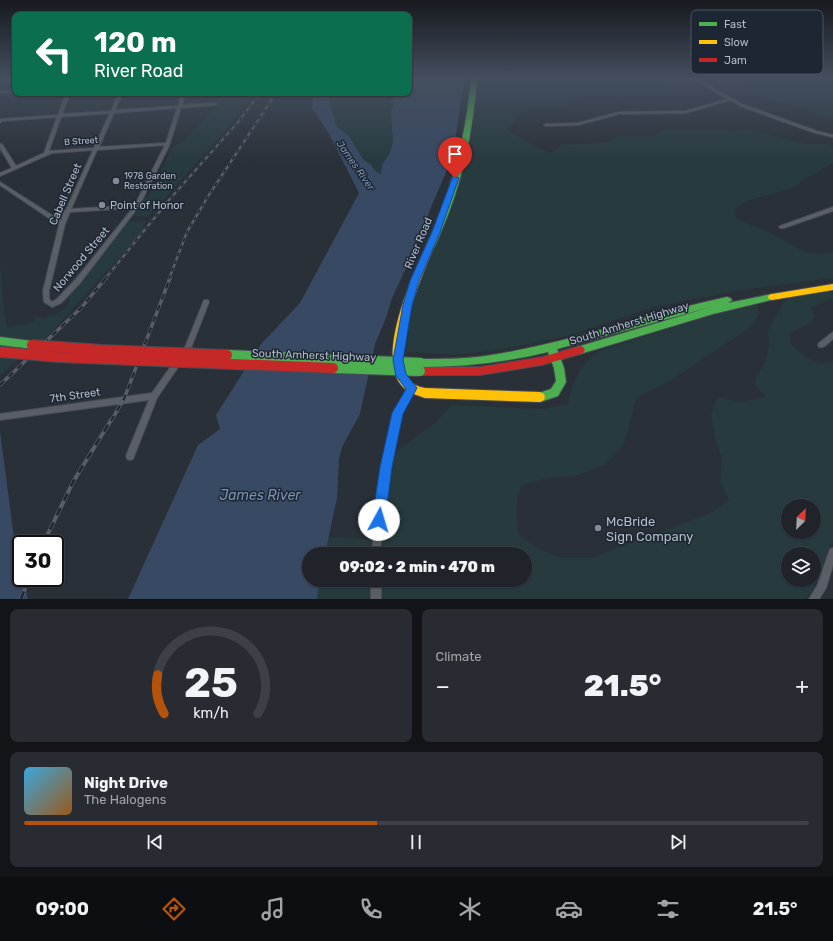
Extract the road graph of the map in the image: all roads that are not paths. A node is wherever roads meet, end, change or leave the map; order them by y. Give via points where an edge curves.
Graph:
1 (63, 107) edge
2 (114, 107) edge
3 (180, 107) joint
4 (471, 107) edge
5 (703, 107) edge
6 (751, 107) edge
7 (112, 112) junction
8 (59, 116) junction
9 (1, 121) edge
10 (546, 125) dead end
11 (833, 136) edge
12 (167, 144) junction
13 (0, 145) edge
14 (97, 148) junction
15 (46, 153) junction
16 (15, 168) junction
17 (0, 175) edge
18 (0, 183) edge
19 (137, 206) junction
20 (833, 209) edge
21 (67, 211) junction
22 (62, 224) junction
23 (782, 226) dead end
24 (833, 283) edge
25 (833, 287) edge
26 (206, 302) dead end
27 (52, 305) joint
28 (833, 335) edge
29 (0, 341) edge
30 (821, 346) dead end
31 (551, 348) junction
32 (0, 352) edge
33 (555, 358) junction
34 (421, 367) junction
35 (412, 388) junction
36 (154, 396) junction
37 (0, 417) edge
38 (130, 456) dead end
39 (377, 547) edge
40 (833, 552) edge
41 (376, 587) edge
42 (376, 599) edge
43 (814, 599) edge

1 - 8 street
2 - 7 street, Cabell Street
3 - 7 street
3 - 12 street, Norwood Street
4 - 35 main road, River Road via 462,158 407,305 398,360 401,376
5 - 10 street via 686,112 619,113 578,124
6 - 11 street
7 - 8 street
7 - 14 street, Cabell Street
8 - 9 street
8 - 15 street
12 - 14 street, B Street
12 - 19 street, Norwood Street
13 - 16 street
14 - 15 street, B Street
14 - 21 street, Cabell Street
15 - 16 street, B Street
16 - 17 street, B Street
18 - 22 street
19 - 21 street
19 - 27 street, Norwood Street via 78,281
20 - 23 street
21 - 22 street, Cabell Street
22 - 27 street, Cabell Street via 46,291 46,300
24 - 31 main road, South Amherst Highway via 684,308
25 - 33 main road, South Amherst Highway via 713,310
26 - 36 street via 189,346
28 - 30 street
29 - 34 main road, South Amherst Highway, bridge via 101,350
31 - 33 main road
31 - 34 main road, South Amherst Highway via 482,361
32 - 34 main road, South Amherst Highway, bridge via 66,358
33 - 34 main road, South Amherst Highway via 480,371
33 - 35 main road via 561,377 560,386 554,393 543,397 526,399 440,395 419,392
35 - 39 street via 400,405 396,420 382,494
36 - 37 street, 7th Street
36 - 38 street
40 - 43 street via 821,588
41 - 42 street

